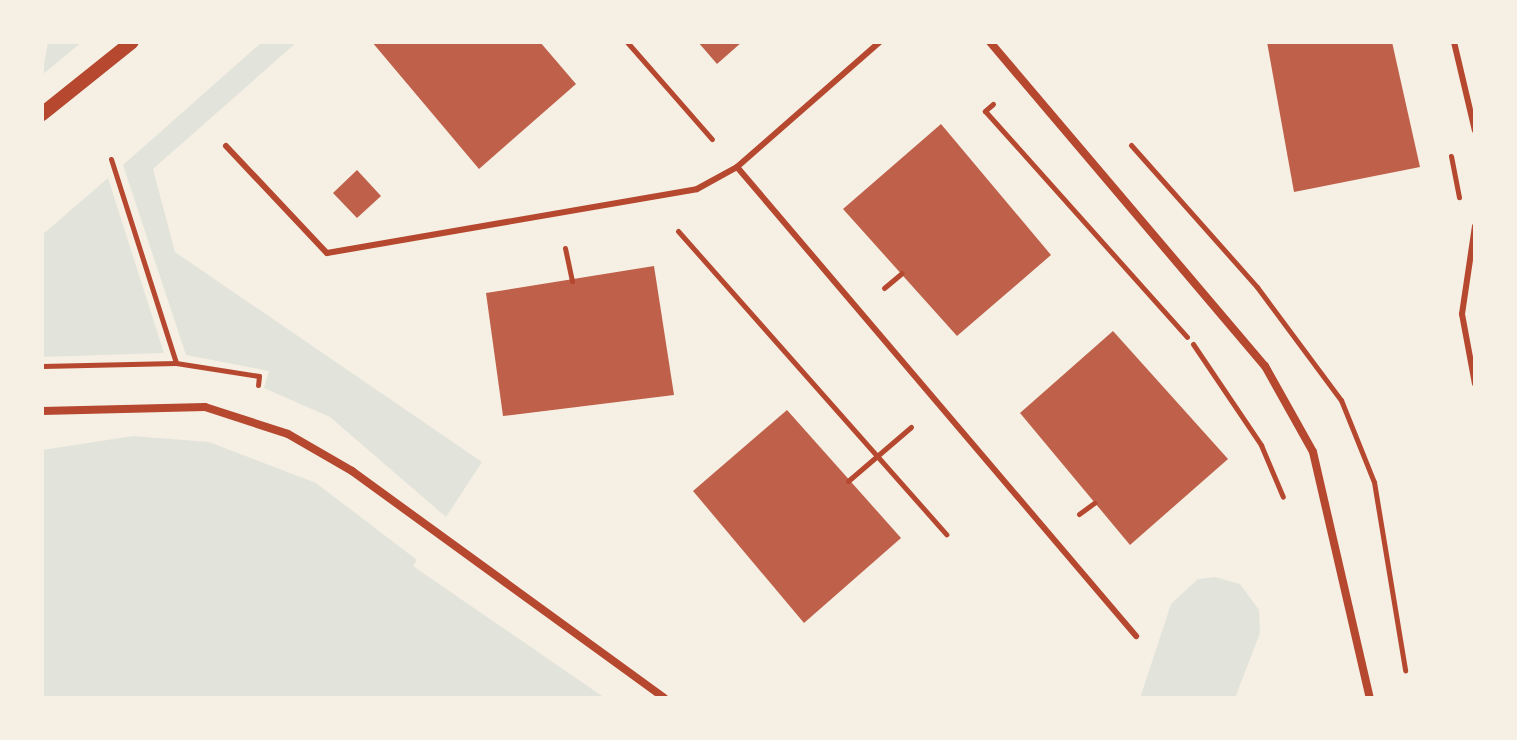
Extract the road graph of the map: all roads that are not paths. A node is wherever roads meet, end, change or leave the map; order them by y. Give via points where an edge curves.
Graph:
1 (132, 42) edge
2 (880, 42) edge
3 (990, 42) edge
4 (1454, 42) edge
5 (42, 114) edge
6 (1475, 131) edge
7 (226, 146) dead end
8 (737, 167) junction
9 (1475, 226) edge
10 (1475, 384) edge
11 (42, 411) edge
12 (1136, 636) dead end
13 (664, 698) edge
14 (1370, 698) edge

1 - 5 street
2 - 8 lane
3 - 14 street via 1265,366 1299,428 1333,517
4 - 6 lane
7 - 8 lane via 327,253 697,189
8 - 12 lane
9 - 10 lane via 1462,314
11 - 13 street via 160,404 252,418 352,471

